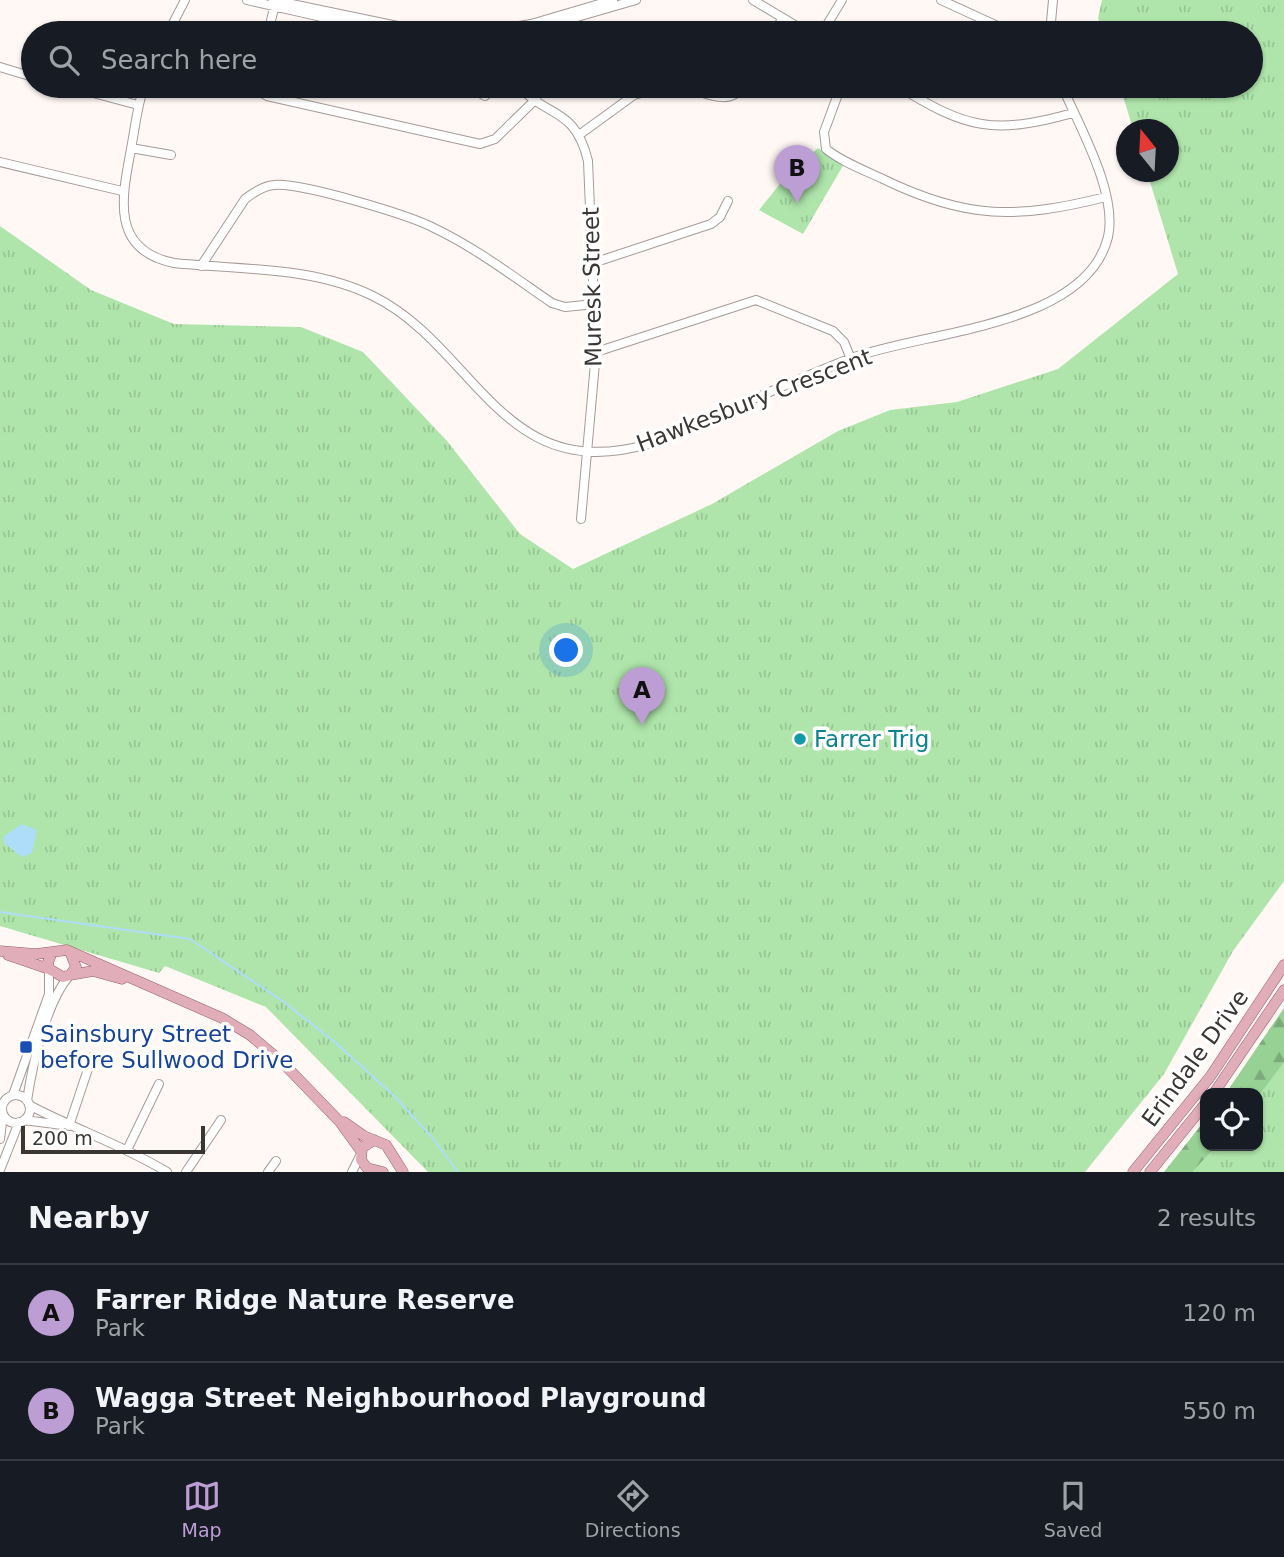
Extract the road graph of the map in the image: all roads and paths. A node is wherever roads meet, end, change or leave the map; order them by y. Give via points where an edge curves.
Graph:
1 (185, 0) edge
2 (247, 0) edge
3 (613, 0) edge
4 (636, 0) edge
5 (753, 0) edge
6 (842, 0) edge
7 (941, 0) edge
8 (1053, 0) edge
9 (275, 3) edge
10 (592, 6) edge
11 (782, 19) joint
12 (174, 21) edge
13 (271, 21) edge
14 (345, 21) edge
15 (369, 21) edge
16 (543, 21) edge
17 (553, 21) edge
18 (786, 21) edge
19 (829, 21) edge
20 (987, 21) edge
21 (1051, 21) edge
22 (0, 67) edge
23 (21, 73) edge
24 (112, 98) edge
25 (140, 98) edge
26 (276, 98) edge
27 (630, 98) edge
28 (837, 98) edge
29 (917, 98) edge
30 (1067, 98) edge
31 (536, 99) joint
32 (138, 105) junction
33 (1073, 113) junction
34 (579, 135) junction
35 (131, 148) junction
36 (171, 155) dead end
37 (0, 162) edge
38 (122, 191) junction
39 (1106, 197) junction
40 (728, 201) dead end
41 (593, 263) junction
42 (201, 266) junction
43 (595, 304) junction
44 (596, 352) junction
45 (850, 359) junction
46 (585, 452) junction
47 (581, 519) dead end
48 (1, 951) edge
49 (70, 952) junction
50 (52, 953) junction
51 (1284, 965) edge
52 (49, 969) junction
53 (69, 975) junction
54 (132, 980) junction
55 (1284, 990) edge
56 (92, 1057) dead end
57 (159, 1084) dead end
58 (1217, 1088) edge
59 (12, 1095) junction
60 (0, 1096) edge
61 (28, 1103) junction
62 (1200, 1110) edge
63 (2, 1113) edge
64 (221, 1120) dead end
65 (21, 1121) junction
66 (340, 1122) junction
67 (69, 1126) junction
68 (0, 1139) edge
69 (374, 1140) junction
70 (127, 1150) junction
71 (390, 1152) junction
72 (361, 1154) junction
73 (276, 1161) dead end
74 (0, 1170) edge
75 (374, 1171) edge
76 (167, 1172) edge
77 (186, 1172) edge
78 (268, 1172) edge
79 (352, 1172) edge
80 (402, 1172) edge
81 (1133, 1172) edge
82 (1150, 1172) edge

1 - 12 street
2 - 9 street
3 - 10 street
4 - 10 street
5 - 11 street
6 - 19 street
7 - 20 street
8 - 21 street
9 - 13 street
9 - 14 street
9 - 15 street
10 - 16 street
10 - 17 street
11 - 18 street
22 - 23 street
24 - 32 street
25 - 32 street, Hawkesbury Crescent
26 - 31 street via 480,144 495,139
27 - 34 street
28 - 39 street via 824,132 826,149 927,200 1006,214 1053,210
29 - 33 street via 975,124 1020,125
30 - 33 street, Hawkesbury Crescent
31 - 34 street, Muresk Street
32 - 35 street, Hawkesbury Crescent
33 - 39 street, Hawkesbury Crescent
34 - 41 street, Muresk Street via 588,161
35 - 36 street
35 - 38 street, Hawkesbury Crescent
37 - 38 street
38 - 42 street, Hawkesbury Crescent via 124,215 139,246 164,261
39 - 45 street, Hawkesbury Crescent via 1110,226 1104,246 1088,272 1066,290 1014,316
40 - 41 street via 711,224
41 - 43 street, Muresk Street
42 - 43 street via 245,199 277,185 418,220 552,303 565,307
42 - 46 street, Hawkesbury Crescent via 316,277 377,297 413,323 505,417 538,437
43 - 44 street, Muresk Street
44 - 45 street via 756,300 833,331 844,342
44 - 46 street, Muresk Street
45 - 46 street, Hawkesbury Crescent via 648,444
46 - 47 street, Muresk Street
48 - 50 main road
48 - 52 main road
49 - 50 main road
49 - 53 main road via 76,963
49 - 54 main road
50 - 52 main road
51 - 81 main road, Erindale Drive via 1209,1077
52 - 53 main road via 59,977
52 - 59 street via 49,994
53 - 54 main road via 93,971
53 - 61 street via 56,996 30,1075
54 - 66 main road via 211,1012 250,1035
55 - 58 main road, Erindale Drive
56 - 67 street
57 - 70 street
59 - 60 street
59 - 61 street
59 - 63 street via 4,1101
61 - 65 street via 29,1113
61 - 67 street
62 - 82 main road, Erindale Drive
63 - 65 street via 8,1120
63 - 68 street
64 - 77 street
65 - 67 street
65 - 74 street
66 - 69 main road
66 - 72 main road
67 - 70 street
69 - 71 main road via 386,1144
69 - 72 main road via 367,1142
70 - 76 street
71 - 75 main road via 386,1165
71 - 80 main road
72 - 75 main road via 364,1164
72 - 79 street
73 - 78 street

